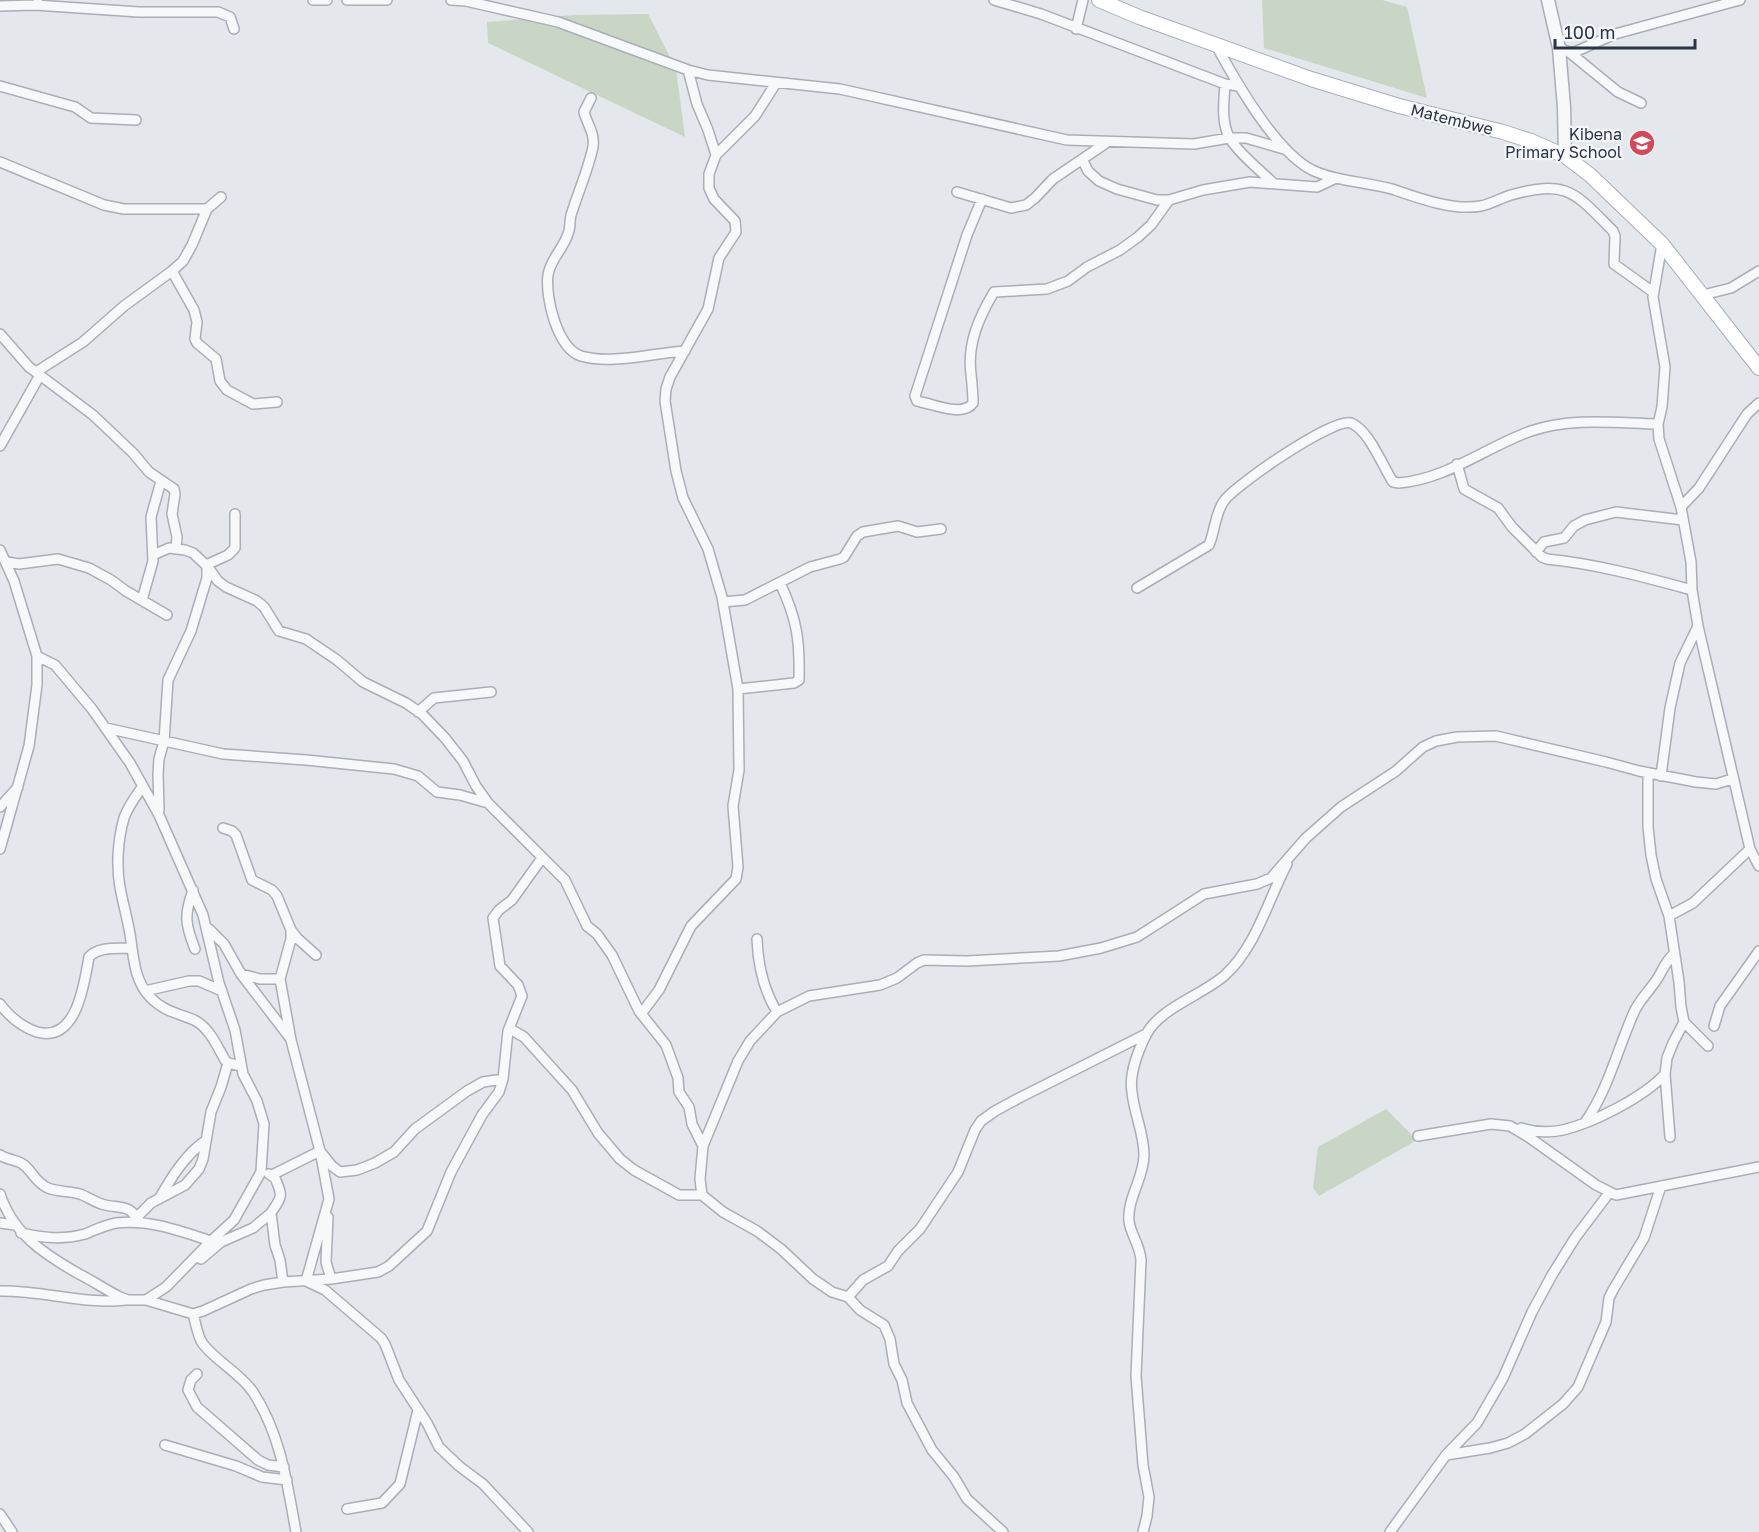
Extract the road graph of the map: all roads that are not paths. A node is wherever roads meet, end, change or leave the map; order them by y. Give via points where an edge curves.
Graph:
1 (313, 0) edge
2 (327, 0) edge
3 (347, 0) edge
4 (387, 0) edge
5 (451, 0) edge
6 (467, 0) edge
7 (994, 0) edge
8 (1083, 0) edge
9 (1099, 0) edge
10 (1548, 0) edge
11 (1740, 0) edge
12 (39, 3) edge
13 (0, 6) edge
14 (234, 29) dead end
15 (1076, 29) junction
16 (1216, 45) junction
17 (1564, 50) junction
18 (688, 70) junction
19 (776, 83) junction
20 (1225, 84) junction
21 (0, 86) edge
22 (1238, 86) junction
23 (591, 98) dead end
24 (1641, 103) dead end
25 (136, 120) dead end
26 (1229, 138) junction
27 (1107, 143) junction
28 (1284, 148) junction
29 (716, 155) junction
30 (1565, 156) junction
31 (1082, 159) junction
32 (0, 162) edge
33 (1336, 178) junction
34 (1272, 182) junction
35 (957, 192) dead end
36 (221, 197) dead end
37 (982, 199) junction
38 (1169, 200) junction
39 (207, 209) junction
40 (1662, 244) junction
41 (172, 271) junction
42 (1759, 271) edge
43 (1653, 292) junction
44 (1703, 295) junction
45 (0, 334) edge
46 (685, 351) junction
47 (1759, 368) edge
48 (38, 374) junction
49 (277, 402) dead end
50 (1759, 403) edge
51 (1658, 424) junction
52 (0, 446) edge
53 (1458, 464) junction
54 (161, 481) junction
55 (1682, 507) junction
56 (235, 514) dead end
57 (1683, 520) junction
58 (941, 529) dead end
59 (176, 548) junction
60 (0, 550) edge
61 (1536, 552) junction
62 (153, 555) junction
63 (7, 562) junction
64 (206, 566) junction
65 (780, 583) junction
66 (1137, 588) dead end
67 (1692, 590) junction
68 (142, 600) junction
69 (723, 602) junction
70 (167, 615) dead end
71 (1698, 626) junction
72 (37, 656) junction
73 (738, 689) junction
74 (491, 692) dead end
75 (418, 712) junction
76 (106, 728) junction
77 (164, 741) junction
78 (1648, 773) junction
79 (1661, 776) junction
80 (1732, 778) junction
81 (19, 786) junction
82 (143, 786) junction
83 (488, 803) junction
84 (0, 807) edge
85 (159, 815) junction
86 (223, 828) dead end
87 (0, 849) edge
88 (1750, 849) junction
89 (1294, 850) junction
90 (542, 858) junction
91 (1759, 866) edge
92 (193, 890) junction
93 (1668, 916) junction
94 (207, 927) junction
95 (291, 930) junction
96 (757, 939) dead end
97 (132, 948) junction
98 (195, 949) dead end
99 (1759, 951) edge
100 (1674, 954) junction
101 (316, 955) dead end
102 (241, 974) junction
103 (280, 979) junction
104 (222, 991) junction
105 (145, 992) junction
106 (0, 1004) edge
107 (777, 1012) junction
108 (641, 1014) junction
109 (1684, 1022) junction
110 (1714, 1026) dead end
111 (508, 1031) junction
112 (1146, 1034) junction
113 (291, 1040) junction
114 (1708, 1046) dead end
115 (228, 1063) junction
116 (241, 1066) junction
117 (1665, 1074) junction
118 (503, 1079) junction
119 (1586, 1121) junction
120 (1510, 1126) junction
121 (1418, 1136) dead end
122 (1670, 1137) dead end
123 (205, 1141) junction
124 (703, 1146) junction
125 (320, 1151) junction
126 (0, 1155) edge
127 (1759, 1167) edge
128 (261, 1172) junction
129 (272, 1175) junction
130 (1661, 1186) junction
131 (1609, 1193) junction
132 (0, 1194) edge
133 (702, 1195) junction
134 (159, 1199) junction
135 (329, 1200) junction
136 (271, 1213) junction
137 (139, 1220) junction
138 (0, 1223) edge
139 (18, 1229) junction
140 (211, 1241) junction
141 (189, 1264) junction
142 (331, 1279) junction
143 (306, 1281) junction
144 (283, 1282) junction
145 (0, 1291) edge
146 (848, 1297) junction
147 (128, 1300) junction
148 (146, 1300) junction
149 (192, 1314) junction
150 (197, 1374) dead end
151 (418, 1410) junction
152 (165, 1445) dead end
153 (1446, 1455) junction
154 (284, 1467) junction
155 (287, 1479) junction
156 (347, 1509) dead end
157 (0, 1514) edge
158 (12, 1532) edge
159 (296, 1532) edge
160 (528, 1532) edge
161 (1003, 1532) edge
162 (1143, 1532) edge
163 (1390, 1532) edge

1 - 2 street
3 - 4 street
5 - 6 street
6 - 18 street via 558,22
7 - 15 street
8 - 15 street
9 - 16 main road, Matembwe
10 - 17 street
11 - 17 street via 1615,34 1575,51
12 - 13 street
12 - 14 street via 139,12 218,12 230,17
15 - 20 street
16 - 22 street
16 - 30 main road, Matembwe via 1311,80 1503,132
17 - 24 street via 1618,92
17 - 30 street
18 - 19 street
18 - 29 street
19 - 27 street via 840,89 1027,132
19 - 29 street via 755,116
20 - 22 street
20 - 26 street via 1223,104
21 - 25 street via 75,107 91,118
22 - 28 street
23 - 46 street via 584,112 593,145 568,235 548,274 552,313 564,342 573,352 591,358
26 - 27 street via 1194,144
26 - 28 street via 1246,138
26 - 34 street
27 - 31 street
28 - 33 street via 1313,170
29 - 46 street via 709,174 709,189 735,221 736,232 719,258 708,309
30 - 40 main road, Matembwe
31 - 37 street via 1026,205 1011,208
31 - 38 street via 1099,181 1142,197
32 - 39 street via 104,205 124,209
33 - 34 street via 1317,187
33 - 43 street via 1370,183 1438,204 1470,206 1541,188 1569,192 1613,231 1614,264
34 - 38 street via 1226,185
35 - 37 street
36 - 39 street
37 - 38 street via 915,396 917,401 968,409 973,403 974,334 994,292 1047,289 1068,281 1138,237
39 - 41 street via 188,253
40 - 43 street
40 - 44 main road, Matembwe
41 - 48 street
41 - 49 street via 194,310 195,339 216,359 222,385 247,403
42 - 44 street via 1731,288
43 - 51 street via 1665,368
44 - 47 main road, Matembwe
45 - 48 street
46 - 69 street via 666,389 669,437 683,498 708,549
48 - 52 street
48 - 54 street via 93,415
50 - 55 street via 1747,414 1699,488
51 - 53 street via 1578,421 1549,426 1516,436
51 - 55 street via 1660,446
53 - 61 street via 1464,489 1498,508
53 - 66 street via 1448,471 1395,483 1368,437 1349,423 1335,425 1229,495 1209,545
54 - 59 street via 174,489
54 - 62 street via 151,517
55 - 57 street
56 - 64 street via 235,548
57 - 61 street via 1628,513 1603,515 1574,526 1561,540 1542,543
57 - 67 street
58 - 65 street via 917,532 898,526 863,532 844,557 810,567
59 - 62 street
59 - 64 street via 193,554
60 - 63 street
61 - 67 street via 1547,559 1636,574
62 - 68 street
63 - 68 street via 32,563 50,558 73,563
63 - 72 street
64 - 75 street via 226,587 264,607 279,631 306,639 363,682
64 - 77 street via 207,578 191,631 168,680
65 - 69 street via 745,600
65 - 73 street via 796,620 799,680 794,684
67 - 71 street
68 - 70 street
69 - 73 street
71 - 79 street via 1680,663
71 - 80 street
72 - 76 street via 55,665
72 - 81 street via 29,746
73 - 108 street via 739,770 733,806 736,879 691,926 659,990
74 - 75 street via 434,698
75 - 83 street via 457,753
76 - 77 street
76 - 82 street
77 - 83 street via 223,754 394,769 418,776 437,792
77 - 85 street via 158,767
78 - 79 street
78 - 89 street via 1496,736 1447,738 1423,747 1396,771 1341,807
78 - 93 street via 1651,855
79 - 80 street via 1708,784
80 - 88 street
81 - 84 street
81 - 87 street
82 - 85 street
82 - 97 street via 124,818 118,851 119,884
83 - 90 street
85 - 92 street
86 - 95 street via 236,835 252,880 277,896
88 - 91 street
88 - 93 street via 1693,903
89 - 107 street via 1264,882 1204,894 1147,932 1101,948 1059,956 924,960 880,985 809,996
89 - 112 street via 1246,950 1224,975 1158,1020
90 - 108 street via 565,880 587,926 612,955
90 - 111 street via 512,900 493,918 500,966 518,985 522,996
92 - 94 street
92 - 98 street via 186,921
93 - 100 street
94 - 102 street via 224,944
94 - 104 street
95 - 101 street
95 - 103 street
96 - 107 street via 761,976
97 - 105 street via 133,962
97 - 106 street via 94,951 75,1011 63,1029 56,1032 30,1030
99 - 110 street via 1719,1006
100 - 109 street
100 - 119 street via 1666,960 1636,1008 1607,1082
102 - 103 street
102 - 113 street
103 - 113 street
104 - 105 street via 189,981
104 - 116 street via 235,1030
105 - 115 street via 161,1007 199,1024
107 - 124 street via 750,1041 738,1061
108 - 124 street via 666,1045 679,1092
109 - 114 street
109 - 117 street via 1667,1058
111 - 118 street
111 - 133 street via 515,1030 524,1037 566,1083 598,1133 627,1165 679,1195
112 - 146 street via 981,1121 958,1172 920,1229 888,1266 863,1280
112 - 162 street via 1131,1078 1144,1156 1129,1211 1129,1224 1142,1260 1136,1376 1149,1497
113 - 125 street
115 - 116 street
115 - 123 street
116 - 128 street via 264,1124
117 - 119 street via 1633,1100
117 - 122 street
118 - 125 street via 483,1082 467,1091 415,1129 394,1152 375,1163 340,1172
118 - 142 street via 451,1172 427,1231 383,1269
119 - 120 street via 1548,1132
120 - 121 street via 1491,1125
120 - 131 street
123 - 134 street via 178,1169
123 - 134 street via 203,1159 193,1178
124 - 133 street
125 - 129 street
125 - 135 street
126 - 137 street via 23,1164 46,1187 123,1207 133,1211
127 - 130 street
128 - 129 street
128 - 140 street via 234,1220
129 - 136 street via 281,1199
130 - 131 street
130 - 153 street via 1644,1238 1610,1298 1606,1322 1578,1387 1563,1404 1516,1438 1490,1448
131 - 153 street via 1552,1275 1477,1424
132 - 139 street
133 - 146 street via 781,1249 813,1279
134 - 137 street via 151,1203
135 - 142 street via 326,1262
135 - 143 street
136 - 141 street via 253,1228 221,1242
136 - 144 street
137 - 139 street via 65,1238 43,1238
137 - 140 street
138 - 139 street
139 - 147 street via 51,1257
140 - 141 street
141 - 148 street
142 - 143 street
143 - 144 street
143 - 151 street via 325,1290 381,1338 399,1380
144 - 149 street via 251,1289
145 - 147 street via 103,1302
146 - 161 street via 884,1325 907,1403 932,1450 967,1499
147 - 148 street
148 - 149 street
149 - 154 street via 204,1345 254,1393
150 - 154 street via 188,1390 197,1407 258,1460
151 - 156 street via 400,1484 382,1503
151 - 160 street via 440,1447 483,1484
152 - 155 street via 262,1477
153 - 163 street
154 - 155 street
155 - 159 street
157 - 158 street

